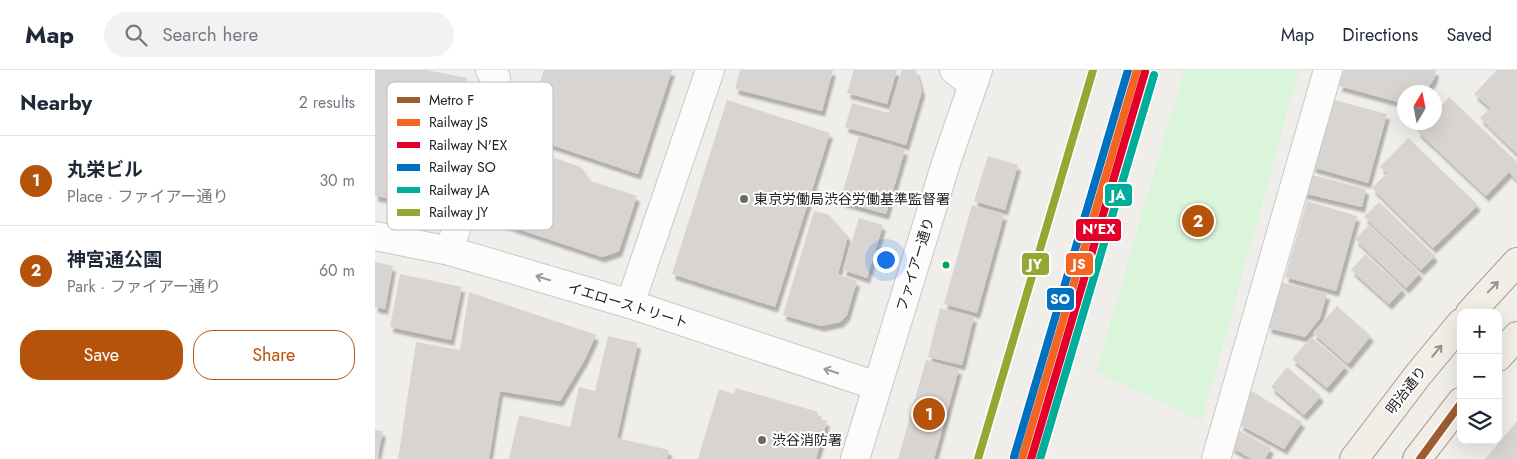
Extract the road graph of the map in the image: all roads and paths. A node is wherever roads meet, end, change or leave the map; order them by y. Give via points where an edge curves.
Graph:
1 (491, 70) edge
2 (710, 70) edge
3 (1328, 70) edge
4 (968, 75) edge
5 (495, 82) edge
6 (455, 230) edge
7 (375, 236) edge
8 (450, 250) junction
9 (1517, 262) edge
10 (630, 304) junction
11 (1474, 309) edge
12 (1457, 329) edge
13 (1517, 336) edge
14 (1501, 354) edge
15 (877, 386) junction
16 (1457, 407) edge
17 (855, 459) edge
18 (1216, 459) edge
19 (1354, 459) edge
20 (1417, 459) edge

1 - 5 street
2 - 10 street
3 - 18 street
4 - 15 street, ファイアー通り
6 - 8 street
7 - 8 street, イエローストリート
10 -> 8 street, イエローストリート
11 -> 9 main road
15 -> 10 street, イエローストリート
19 -> 12 main road, 明治通り via 1417,375
13 - 14 main road
15 - 17 street, ファイアー通り
16 - 20 main road

